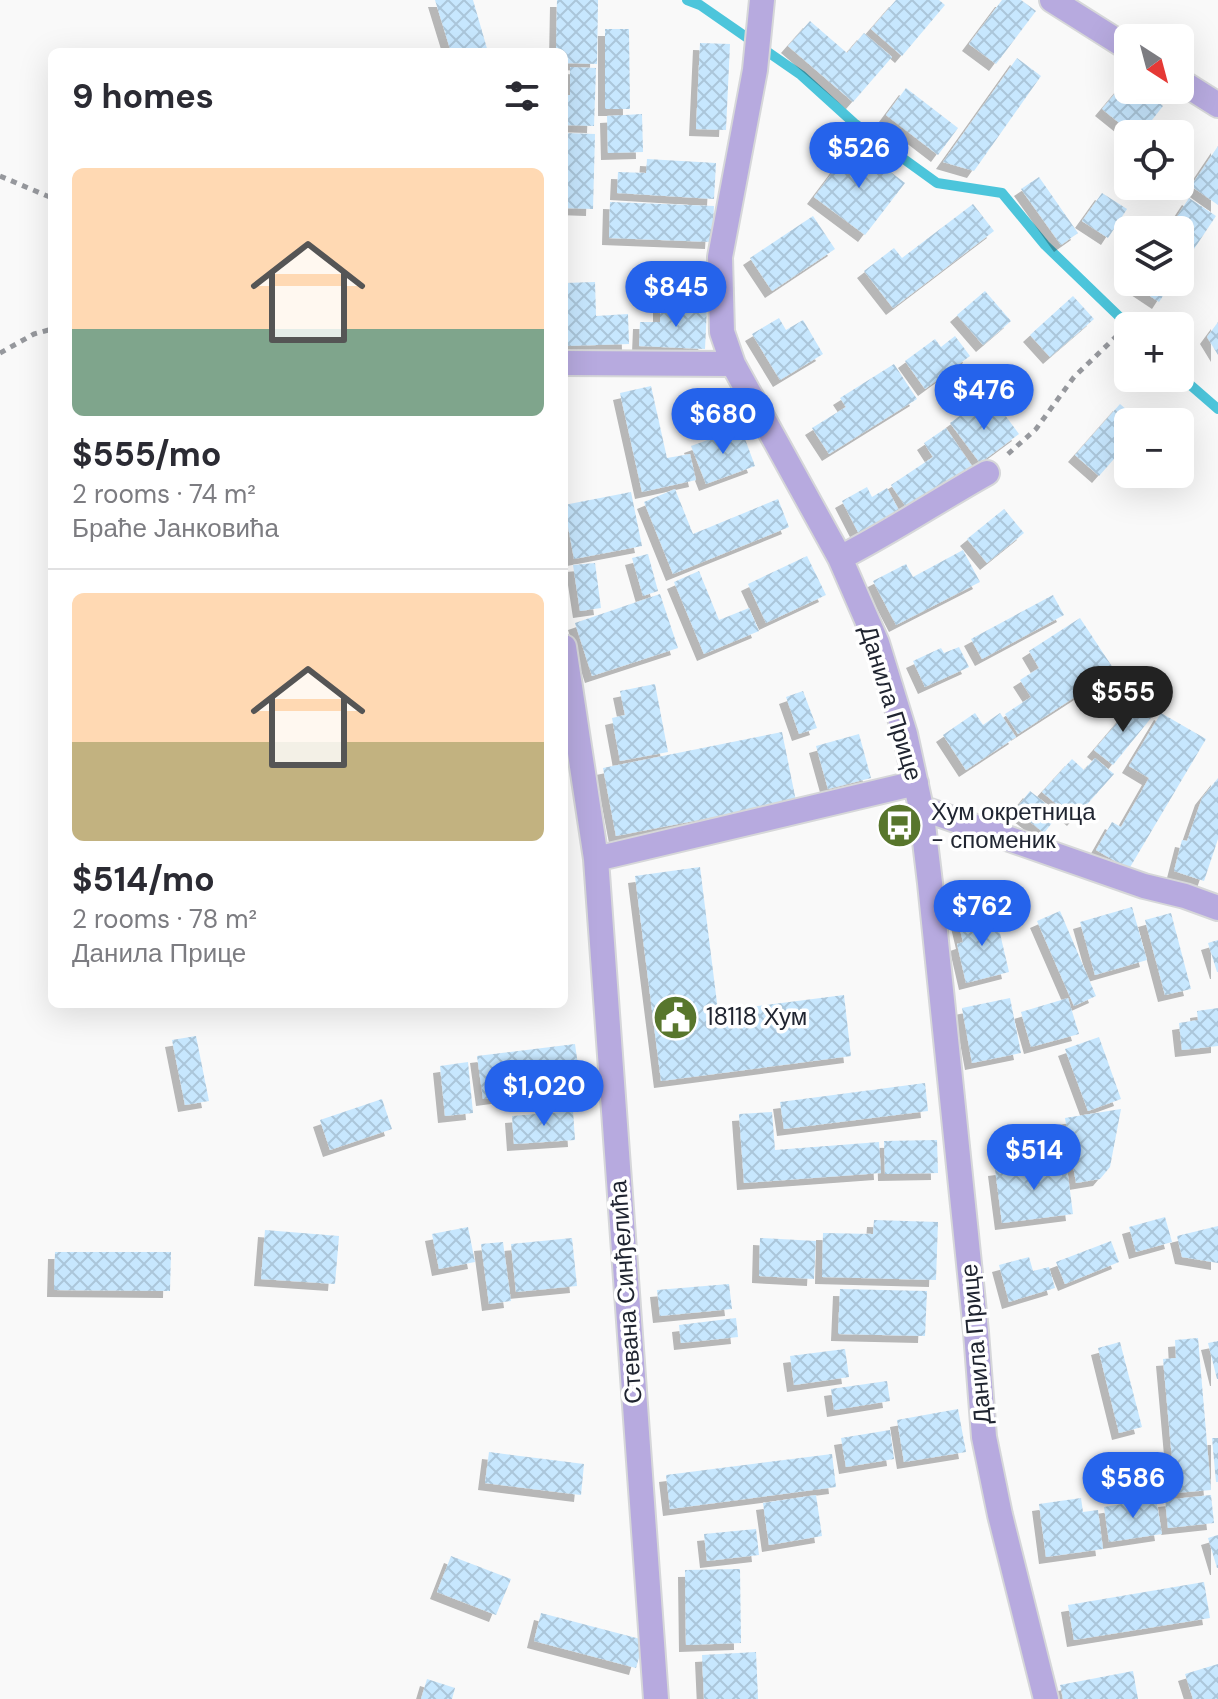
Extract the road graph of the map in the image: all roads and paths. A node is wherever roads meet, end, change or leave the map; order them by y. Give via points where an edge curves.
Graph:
1 (1052, 0) edge
2 (762, 8) edge
3 (1114, 39) edge
4 (1194, 90) edge
5 (1218, 105) edge
6 (0, 176) edge
7 (48, 196) edge
8 (48, 330) edge
9 (1114, 339) edge
10 (0, 353) edge
11 (568, 363) edge
12 (733, 364) junction
13 (987, 473) joint
14 (840, 558) junction
15 (568, 674) edge
16 (916, 783) junction
17 (921, 808) junction
18 (596, 859) junction
19 (1218, 908) edge
20 (656, 1699) edge
21 (1046, 1699) edge

1 - 3 street
2 - 12 street, Данила Прице via 720,257 722,332
4 - 5 street
6 - 7 path
8 - 10 path
9 - 13 path via 1074,377 1036,429
11 - 12 street
12 - 14 street, Данила Прице
13 - 14 street
14 - 16 street, Данила Прице via 877,643
15 - 18 street, Стевана Синђелића
16 - 17 street, Данила Прице
16 - 18 street
17 - 19 street
17 - 21 street, Данила Прице via 984,1437
18 - 20 street, Стевана Синђелића

